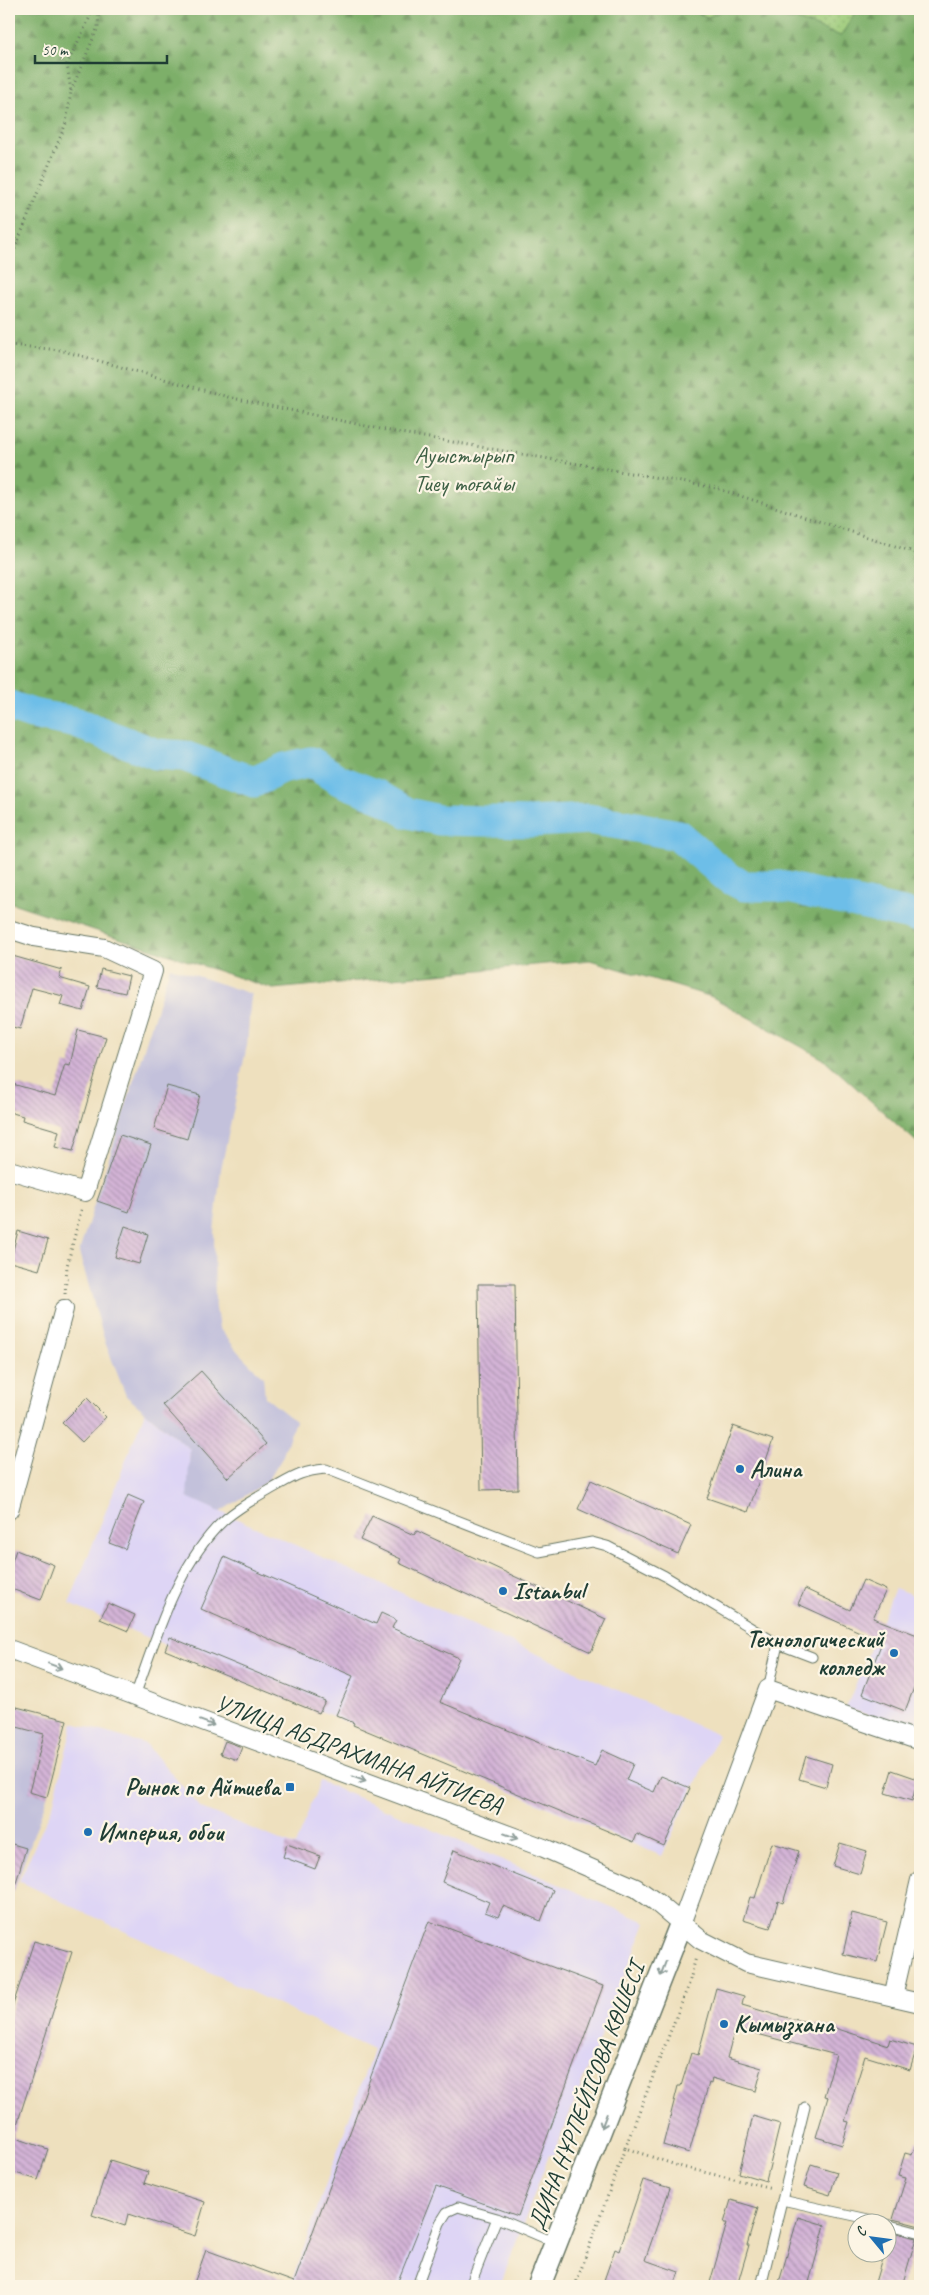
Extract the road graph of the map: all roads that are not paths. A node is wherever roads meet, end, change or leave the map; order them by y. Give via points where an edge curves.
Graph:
1 (9, 929) edge
2 (9, 1170) edge
3 (64, 1309) road end
4 (9, 1510) edge
5 (778, 1644) junction
6 (9, 1649) edge
7 (812, 1657) dead end
8 (768, 1689) junction
9 (135, 1696) junction
10 (920, 1741) edge
11 (920, 1880) edge
12 (681, 1924) junction
13 (893, 1997) junction
14 (920, 2003) edge
15 (805, 2107) dead end
16 (782, 2200) junction
17 (846, 2214) edge
18 (497, 2218) junction
19 (896, 2227) edge
20 (920, 2233) edge
21 (556, 2243) junction
22 (418, 2286) edge
23 (470, 2286) edge
24 (539, 2286) edge
25 (761, 2286) edge

1 - 2 street via 34,937 104,948 153,971 85,1192
3 - 4 street
5 - 7 lane
5 - 8 lane
5 - 9 lane via 665,1576 606,1546 592,1542 539,1552 326,1469 306,1470 248,1503 218,1526 196,1553 165,1616
6 -> 9 street, УЛИЦА АБДРАХМАНА АЙТИЕВА
8 - 10 street
8 - 12 street
9 -> 12 street, УЛИЦА АБДРАХМАНА АЙТИЕВА via 544,1848 636,1888
11 - 13 street
12 - 13 street, УЛИЦА АБДРАХМАНА АЙТИЕВА via 701,1940 746,1963
12 -> 21 street, ДИНА НҰРПЕЙІСОВА КӨШЕСІ
13 - 14 street, УЛИЦА АБДРАХМАНА АЙТИЕВА
15 - 16 lane
16 - 17 lane
16 - 25 lane
18 - 21 lane
18 - 22 lane via 458,2207 446,2212
18 - 23 lane
19 - 20 lane
21 - 24 street, ДИНА НҰРПЕЙІСОВА КӨШЕСІ

